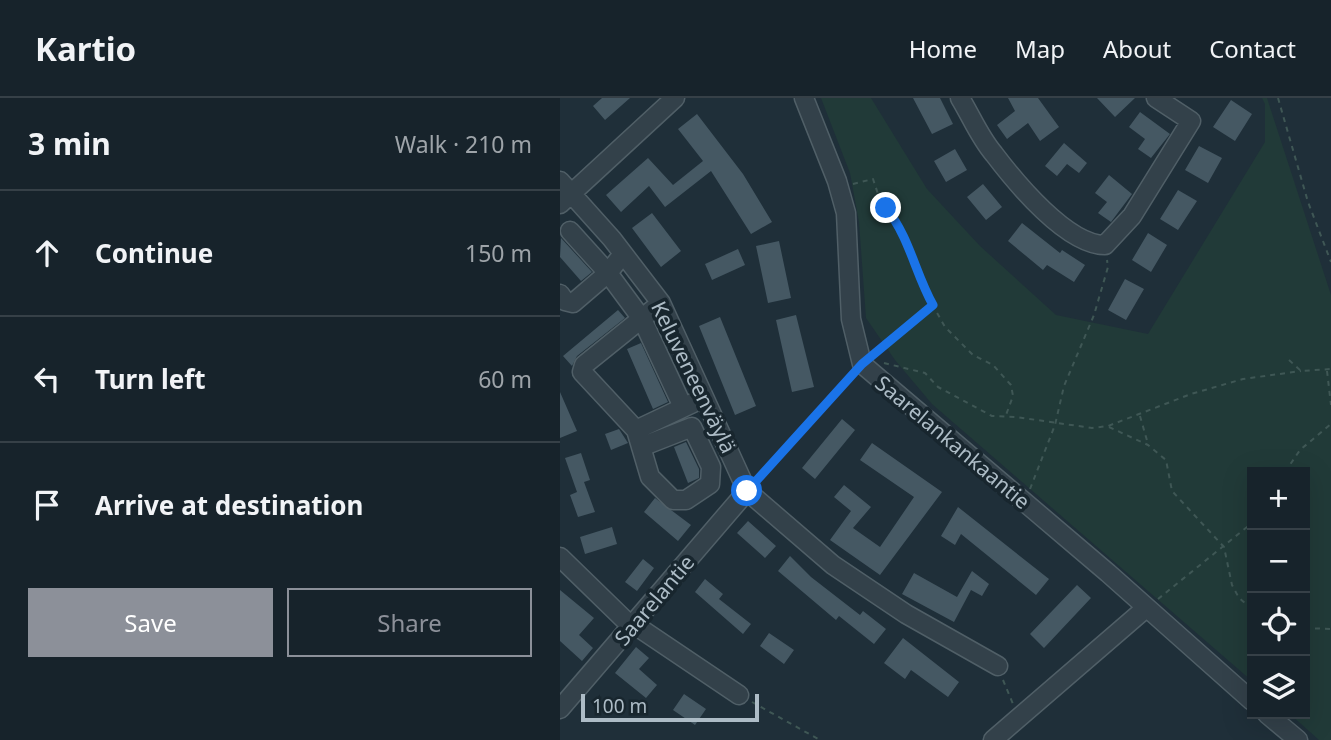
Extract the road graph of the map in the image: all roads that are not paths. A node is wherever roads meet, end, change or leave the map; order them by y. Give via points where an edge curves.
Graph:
1 (675, 98) edge
2 (804, 98) edge
3 (960, 98) edge
4 (1156, 98) edge
5 (564, 193) edge
6 (570, 231) dead end
7 (623, 254) junction
8 (608, 273) junction
9 (560, 294) edge
10 (661, 303) junction
11 (642, 319) junction
12 (704, 397) junction
13 (683, 407) junction
14 (714, 419) junction
15 (692, 427) junction
16 (639, 438) junction
17 (732, 457) junction
18 (710, 467) junction
19 (747, 491) junction
20 (560, 557) edge
21 (1146, 608) junction
22 (633, 626) junction
23 (998, 666) road end
24 (739, 695) road end
25 (1247, 697) edge
26 (560, 709) edge
27 (1273, 719) edge
28 (993, 740) edge
29 (1298, 740) edge

1 - 5 street
2 - 21 street, Saarelankankaantie via 840,190 849,235 850,318 862,364
3 - 4 street via 993,153 1059,225 1092,245 1105,245 1132,216 1191,121
5 - 7 street, Keluveneenväylä
6 - 8 street
7 - 8 street
7 - 10 street, Keluveneenväylä
8 - 9 street via 573,303
8 - 11 street
10 - 11 street
10 - 12 street, Keluveneenväylä
11 - 13 street
11 - 16 street via 584,365 582,372
12 - 13 street
12 - 14 street, Keluveneenväylä
13 - 16 street
14 - 15 street
14 - 17 street, Keluveneenväylä
15 - 16 street
15 - 18 street
16 - 18 street via 654,484 673,500 686,500 710,484
17 - 18 street
17 - 19 street, Keluveneenväylä
19 - 22 street, Saarelantie
19 - 23 street, Keluveneenväylä via 834,565 906,614
20 - 22 street
21 - 25 street, Saarelankankaantie
21 - 28 street
22 - 24 street
22 - 26 street, Saarelantie
27 - 29 street

